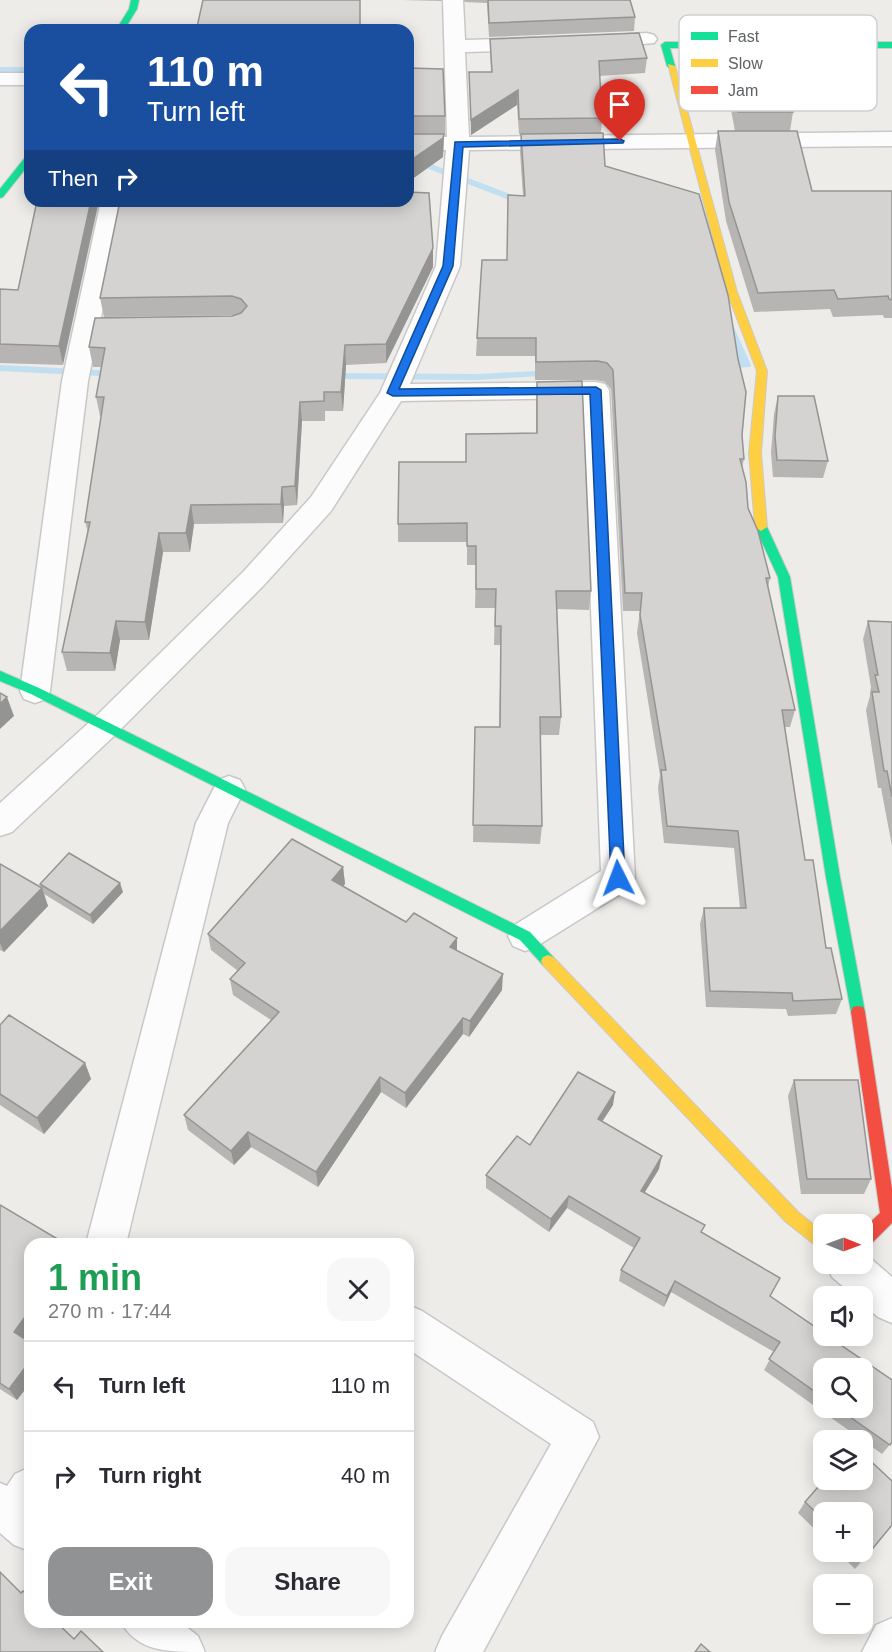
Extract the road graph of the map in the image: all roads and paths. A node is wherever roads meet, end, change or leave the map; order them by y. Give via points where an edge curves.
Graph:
1 (135, 0) edge
2 (453, 0) edge
3 (124, 24) edge
4 (647, 39) dead end
5 (573, 43) edge
6 (549, 44) edge
7 (679, 45) edge
8 (455, 46) junction
9 (0, 79) edge
10 (24, 79) edge
11 (679, 100) edge
12 (682, 111) edge
13 (892, 139) edge
14 (689, 140) junction
15 (414, 144) edge
16 (458, 144) junction
17 (24, 165) edge
18 (0, 195) edge
19 (112, 207) edge
20 (393, 393) junction
21 (0, 676) edge
22 (35, 691) junction
23 (104, 727) junction
24 (229, 789) junction
25 (0, 823) edge
26 (525, 936) junction
27 (873, 1231) edge
28 (813, 1235) edge
29 (108, 1238) edge
30 (859, 1274) edge
31 (892, 1302) edge
32 (414, 1329) edge
33 (152, 1628) edge
34 (892, 1641) edge
35 (182, 1652) edge
36 (458, 1652) edge
37 (885, 1652) edge

1 - 3 street
2 - 8 street
4 - 5 street
6 - 8 street
7 - 11 street via 665,45
8 - 16 street
9 - 10 street
12 - 14 street
13 - 14 street
14 - 16 street
14 - 27 street via 732,292 762,371 755,453 760,525 784,577 865,1051 888,1216
15 - 16 street
16 - 20 street via 448,266
17 - 18 street
19 - 22 street via 99,326 77,372
20 - 23 street via 321,504 254,578
20 - 26 street via 596,390 618,878
21 - 22 street
22 - 23 street
23 - 24 street
23 - 25 street
24 - 26 street
24 - 29 street via 212,823
26 - 28 street
30 - 31 street
32 - 36 street via 578,1437
33 - 35 street
34 - 37 street

